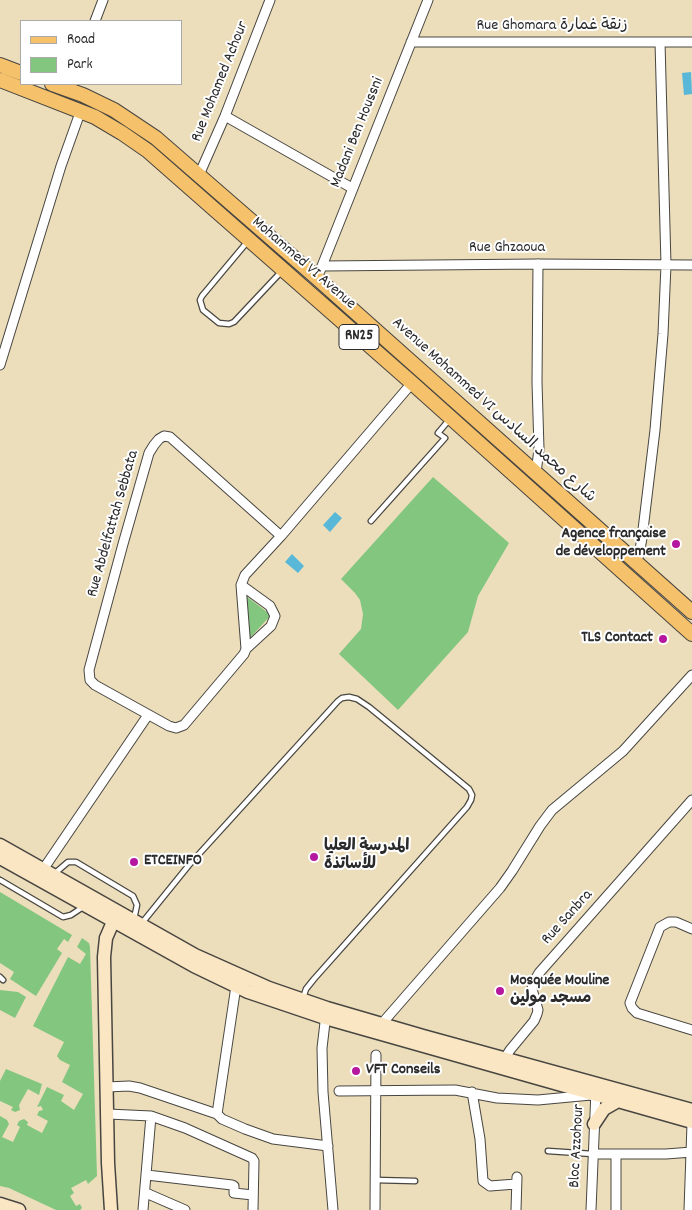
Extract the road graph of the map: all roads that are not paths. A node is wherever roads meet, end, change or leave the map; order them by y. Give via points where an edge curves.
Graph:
1 (103, 0) edge
2 (270, 0) edge
3 (428, 0) edge
4 (95, 20) edge
5 (411, 42) junction
6 (660, 42) junction
7 (692, 42) edge
8 (0, 65) edge
9 (20, 72) edge
10 (0, 80) edge
11 (68, 87) edge
12 (81, 110) junction
13 (224, 116) junction
14 (199, 175) junction
15 (352, 188) junction
16 (249, 240) junction
17 (538, 264) junction
18 (666, 265) junction
19 (692, 265) edge
20 (283, 270) junction
21 (320, 272) junction
22 (0, 365) edge
23 (412, 383) junction
24 (452, 418) junction
25 (536, 473) junction
26 (371, 521) dead end
27 (281, 536) junction
28 (636, 562) junction
29 (241, 585) junction
30 (692, 612) edge
31 (692, 634) edge
32 (246, 649) junction
33 (692, 674) edge
34 (148, 715) junction
35 (692, 800) edge
36 (0, 846) edge
37 (0, 858) edge
38 (44, 874) junction
39 (0, 880) edge
40 (85, 906) junction
41 (115, 916) junction
42 (137, 922) junction
43 (692, 929) edge
44 (236, 986) junction
45 (303, 1000) junction
46 (326, 1013) junction
47 (378, 1028) junction
48 (692, 1030) edge
49 (376, 1055) dead end
50 (502, 1063) junction
51 (107, 1088) junction
52 (596, 1089) junction
53 (375, 1090) junction
54 (339, 1091) dead end
55 (472, 1092) junction
56 (618, 1101) junction
57 (692, 1110) edge
58 (108, 1114) junction
59 (217, 1114) junction
60 (151, 1116) junction
61 (692, 1123) edge
62 (594, 1124) junction
63 (328, 1146) junction
64 (548, 1151) dead end
65 (691, 1152) edge
66 (593, 1154) junction
67 (616, 1155) junction
68 (147, 1175) junction
69 (375, 1180) junction
70 (415, 1180) dead end
71 (146, 1193) junction
72 (253, 1195) junction
73 (0, 1204) edge
74 (110, 1209) edge
75 (19, 1210) edge
76 (143, 1210) edge
77 (185, 1210) edge
78 (253, 1210) edge
79 (333, 1210) edge
80 (375, 1210) edge
81 (516, 1210) edge
82 (591, 1210) edge
83 (616, 1210) edge
84 (689, 1210) edge

1 - 4 street
2 - 13 street, Rue Mohamed Achour
3 - 5 street, Madani Ben Houssni
5 - 6 street, Rue Ghomara زنقة غمارة
5 - 15 street, Madani Ben Houssni
6 - 7 street, Rue Ghomara زنقة غمارة
6 - 18 street
8 - 9 main road
10 - 12 main road, Mohammed VI Avenue / RN25
11 - 14 main road, Avenue Mohammed VI شارع محمد السادس / RN25 via 128,118
12 - 16 main road, Mohammed VI Avenue / RN25 via 136,142
12 - 22 street
13 - 14 street, Rue Mohamed Achour
13 - 15 street
14 - 21 main road, Avenue Mohammed VI شارع محمد السادس / RN25
15 - 21 street, Madani Ben Houssni
16 - 20 main road, Mohammed VI Avenue / RN25
16 - 20 lane via 202,296 203,310 219,323 234,322
17 - 18 street, Rue Ghzaoua
17 - 21 street, Rue Ghzaoua
17 - 25 street via 539,449
18 - 19 street, Rue Ghzaoua
18 - 28 street via 655,430 642,538
20 - 23 main road, Mohammed VI Avenue / RN25
21 - 25 main road, Avenue Mohammed VI شارع محمد السادس / RN25
23 - 24 main road, Mohammed VI Avenue / RN25
23 - 27 street
24 - 26 lane via 438,433 445,438
24 - 31 main road, Mohammed VI Avenue / RN25
25 - 28 main road, Avenue Mohammed VI شارع محمد السادس / RN25
27 - 29 street via 245,575
27 - 34 street, Rue Abdelfattah Sebbata via 170,437 164,436 154,445 149,453 88,675 96,685
28 - 30 main road, Avenue Mohammed VI شارع محمد السادس / RN25
29 - 32 street
29 - 32 street, Rue Abdelfattah Sebbata via 270,606 275,616 271,626
32 - 34 street, Rue Abdelfattah Sebbata via 240,661 184,725 176,728
33 - 47 street via 623,751 552,810 500,888
34 - 38 street
35 - 50 street, Rue Sanbra via 539,973 532,989 537,1014
36 - 38 main road
37 - 38 main road
38 - 40 main road
38 - 41 main road
38 - 42 lane via 68,862 76,862 133,896 137,905
39 - 40 lane via 63,917 71,916
40 - 41 main road
41 - 42 main road
41 - 44 main road via 194,966
41 - 51 main road via 106,938 104,957
42 - 45 main road via 243,978
42 - 45 lane via 338,701 349,697 357,699 472,795 467,807 314,979
43 - 48 street via 676,922 660,927 630,1004 637,1013
44 - 46 main road
44 - 59 street
45 - 46 main road
46 - 47 main road
46 - 63 street via 322,1048
47 - 50 main road
49 - 53 street
50 - 52 main road
51 - 58 main road
51 - 59 street via 140,1088
52 - 55 street via 538,1100 497,1098
52 - 56 main road
52 - 57 main road
52 - 62 street, Bloc Azzohour
53 - 54 street
53 - 55 street
53 - 69 street
55 - 81 street via 483,1181 490,1186 516,1180
56 - 61 main road
56 - 62 main road via 604,1109
58 - 60 street
58 - 74 main road
59 - 63 street via 237,1126 273,1139
60 - 68 street
60 - 72 street via 252,1158
61 - 65 street
62 - 66 street, Bloc Azzohour
63 - 79 street
64 - 66 lane
65 - 67 street
65 - 84 street
66 - 67 street
66 - 82 street, Bloc Azzohour
67 - 83 street
68 - 71 street
68 - 72 street via 233,1185 234,1193
69 - 70 lane
69 - 80 street
71 - 76 street
71 - 77 street
72 - 78 street
73 - 75 main road

